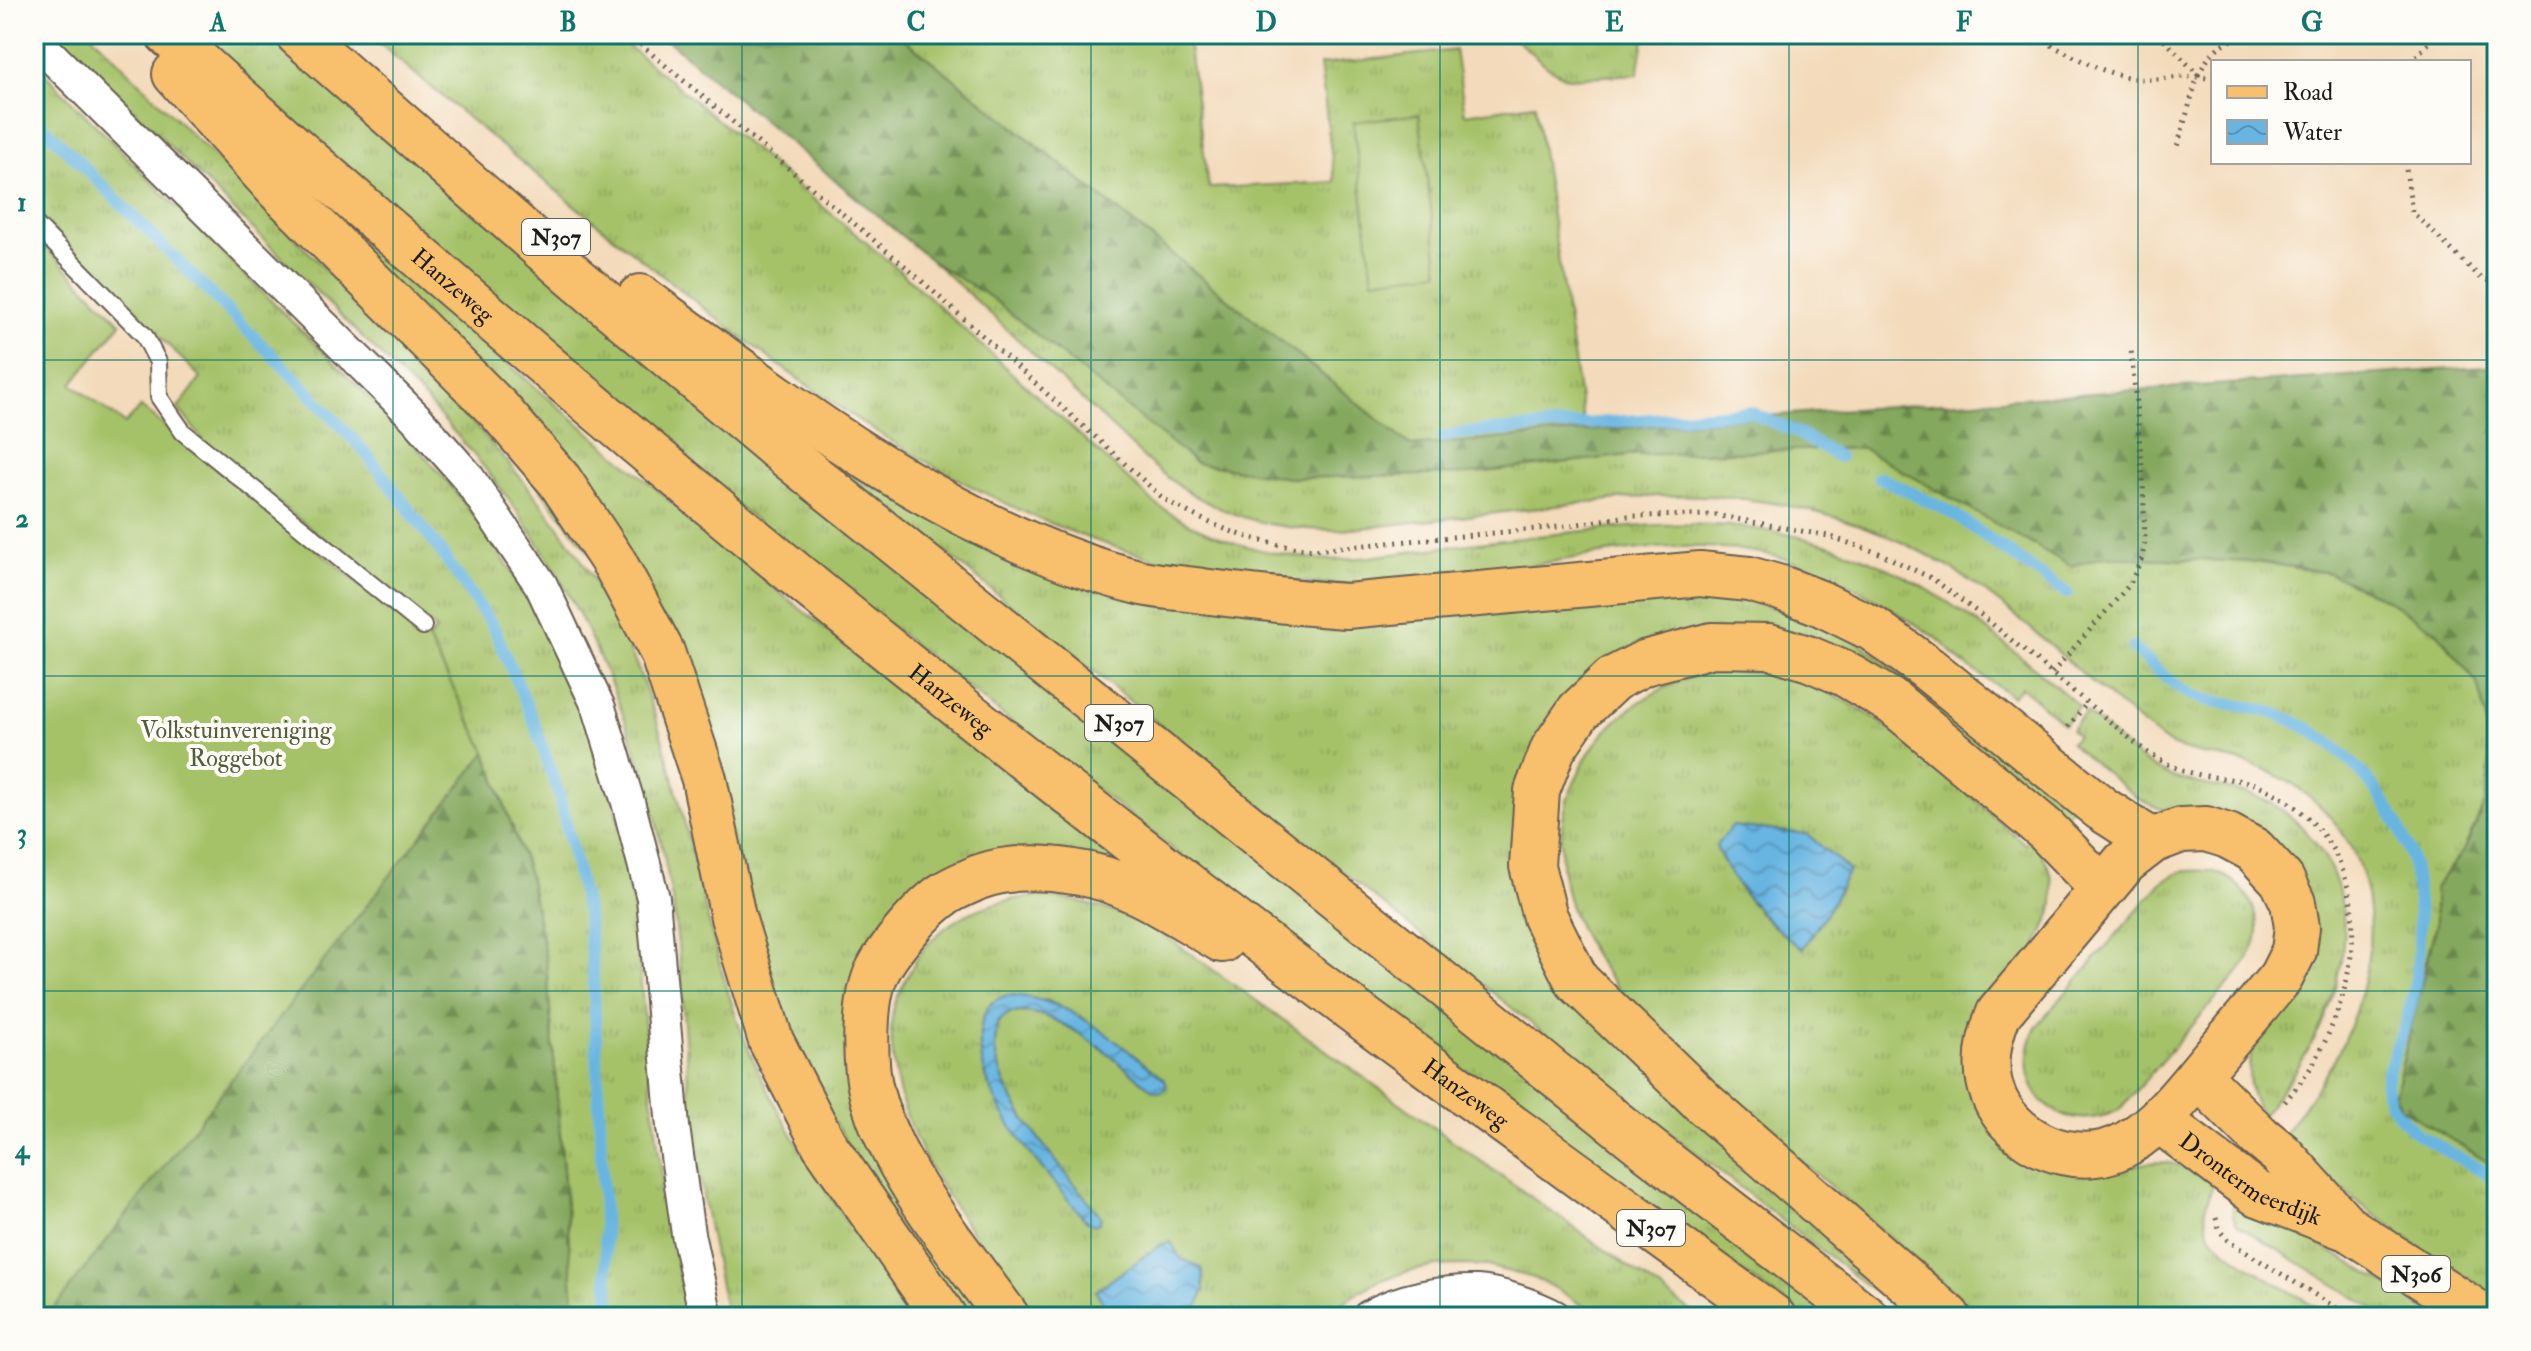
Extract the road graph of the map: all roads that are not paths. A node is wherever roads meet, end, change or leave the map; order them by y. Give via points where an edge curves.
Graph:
1 (139, 34) edge
2 (168, 34) edge
3 (298, 34) edge
4 (34, 39) edge
5 (385, 112) junction
6 (34, 223) edge
7 (423, 626) dead end
8 (2152, 841) junction
9 (2102, 888) junction
10 (1394, 1039) junction
11 (2198, 1076) junction
12 (2159, 1120) junction
13 (2349, 1229) junction
14 (706, 1317) edge
15 (944, 1317) edge
16 (1007, 1317) edge
17 (1369, 1317) edge
18 (1555, 1317) edge
19 (1773, 1317) edge
20 (1866, 1317) edge
21 (1948, 1317) edge
22 (2484, 1317) edge

1 - 15 main road via 278,189 499,410 560,481 615,564 672,680 704,779 733,917 771,1041 824,1144
2 - 10 main road, Hanzeweg / N307 via 677,478 1032,764
3 - 5 main road, N307
4 - 14 street via 416,418 467,476 541,585 599,708 653,898 673,1127
5 - 8 main road, N307 via 838,437 943,503 1043,550 1143,583 1347,606 1700,574 1749,579 1820,603 1873,629 2102,809
5 - 20 main road, N307 via 774,445 1648,1149
6 - 7 lane via 144,335 158,362 159,397 183,432
8 - 9 main road
8 - 11 main road via 2181,830 2206,829 2228,836 2254,850 2282,880 2293,903 2294,951 2281,977
9 - 12 main road via 1999,1013 1987,1074 2005,1115 2023,1135 2069,1154 2113,1150
9 - 21 main road via 2046,830 1894,703 1845,674 1769,646 1712,645 1644,663 1613,679 1579,711 1553,749 1542,777 1532,866 1545,917 1577,981 1706,1105
10 - 16 main road, N307 via 1111,881 1032,867 981,876 944,894 909,927 877,971 866,1010 871,1094 909,1178
10 - 19 main road, Hanzeweg / N307
11 - 12 main road
11 - 13 main road, Drontermeerdijk / N306 via 2281,1154
12 - 13 main road, Drontermeerdijk / N306 via 2256,1193
13 - 22 main road, Drontermeerdijk / N306
17 - 18 street via 1416,1298 1480,1292

